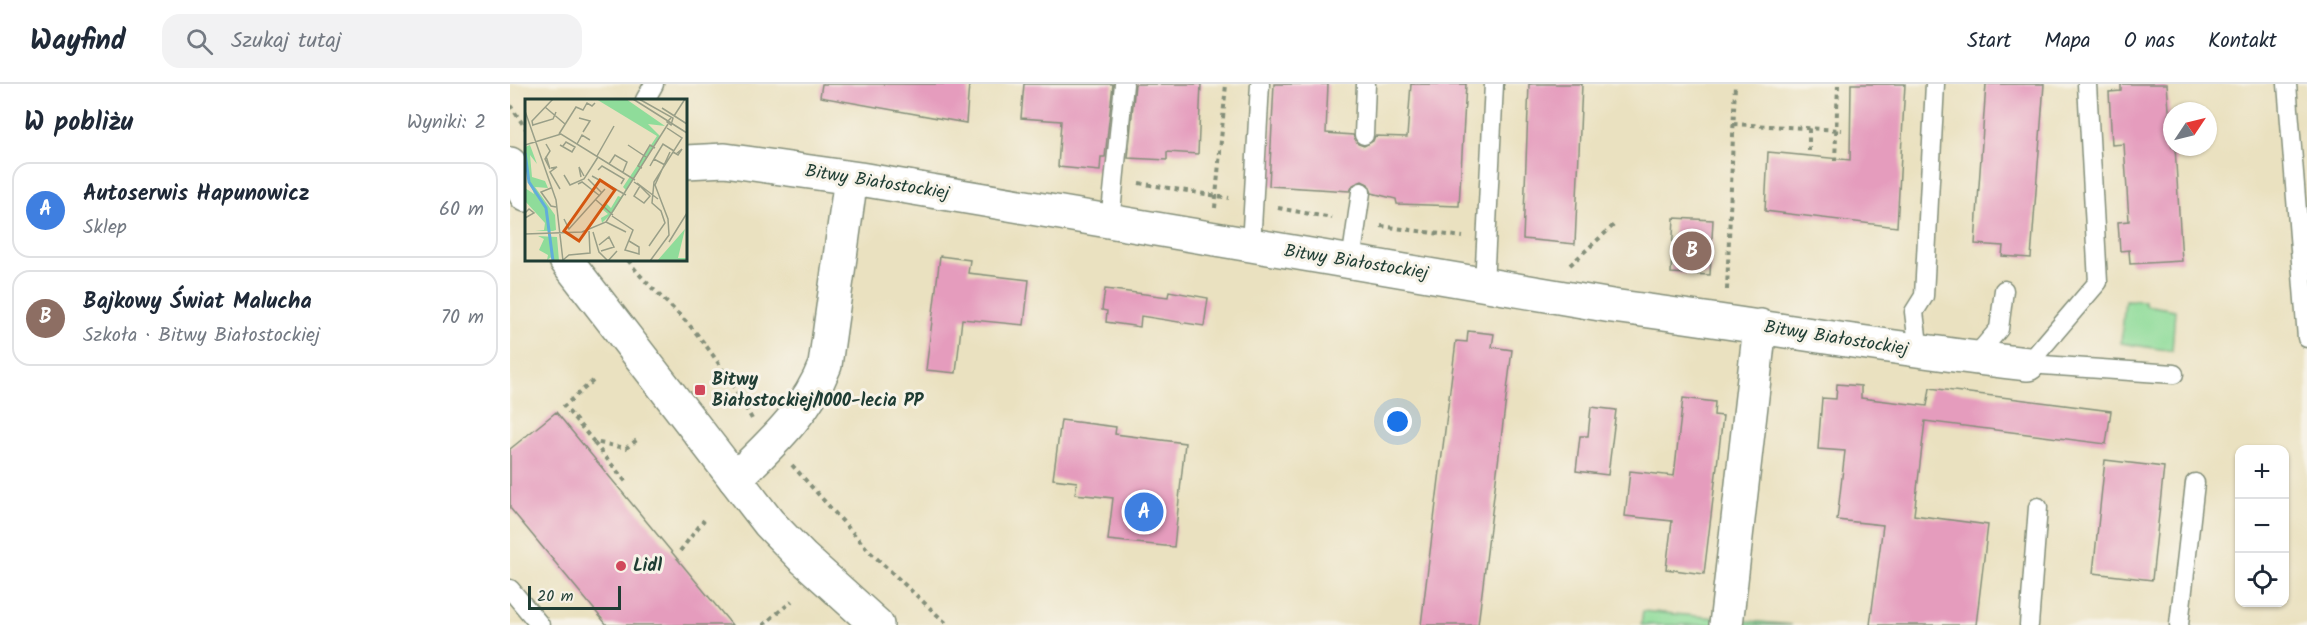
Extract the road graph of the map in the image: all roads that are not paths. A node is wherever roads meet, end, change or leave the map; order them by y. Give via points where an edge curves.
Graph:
1 (654, 84) edge
2 (1124, 84) edge
3 (1260, 84) edge
4 (1366, 84) edge
5 (1494, 84) edge
6 (1935, 84) edge
7 (2087, 84) edge
8 (2287, 84) edge
9 (646, 99) edge
10 (1364, 135) dead end
11 (687, 162) edge
12 (510, 164) edge
13 (856, 179) junction
14 (1360, 192) dead end
15 (525, 193) edge
16 (510, 201) edge
17 (525, 213) edge
18 (1110, 222) junction
19 (1251, 246) junction
20 (567, 261) edge
21 (1351, 262) junction
22 (1484, 285) junction
23 (2004, 290) dead end
24 (1760, 326) junction
25 (2307, 338) edge
26 (1919, 352) junction
27 (1974, 358) junction
28 (2028, 364) junction
29 (2174, 374) dead end
30 (735, 479) junction
31 (2195, 483) dead end
32 (2038, 507) dead end
33 (510, 589) edge
34 (540, 625) edge
35 (877, 625) edge
36 (1726, 625) edge
37 (2029, 625) edge
38 (2179, 625) edge

1 - 9 lane
2 - 18 lane
3 - 19 lane
4 - 10 lane
5 - 22 lane
6 - 26 lane via 1924,297 1914,312
7 - 28 lane via 2098,282
8 - 25 lane
11 - 13 street, Bitwy Białostockiej via 725,160
12 - 15 street
13 - 18 street, Bitwy Białostockiej
13 - 30 street via 825,365 815,390 800,413 764,434
14 - 21 lane
16 - 17 street
18 - 19 street, Bitwy Białostockiej
19 - 21 street, Bitwy Białostockiej
20 - 30 street
21 - 22 street, Bitwy Białostockiej
22 - 24 street, Bitwy Białostockiej
23 - 27 lane via 1999,329
24 - 26 street, Bitwy Białostockiej
24 - 36 street
26 - 27 street, Bitwy Białostockiej
27 - 28 street, Bitwy Białostockiej
28 - 29 lane
30 - 35 street via 769,523
31 - 38 lane
32 - 37 lane
33 - 34 lane

